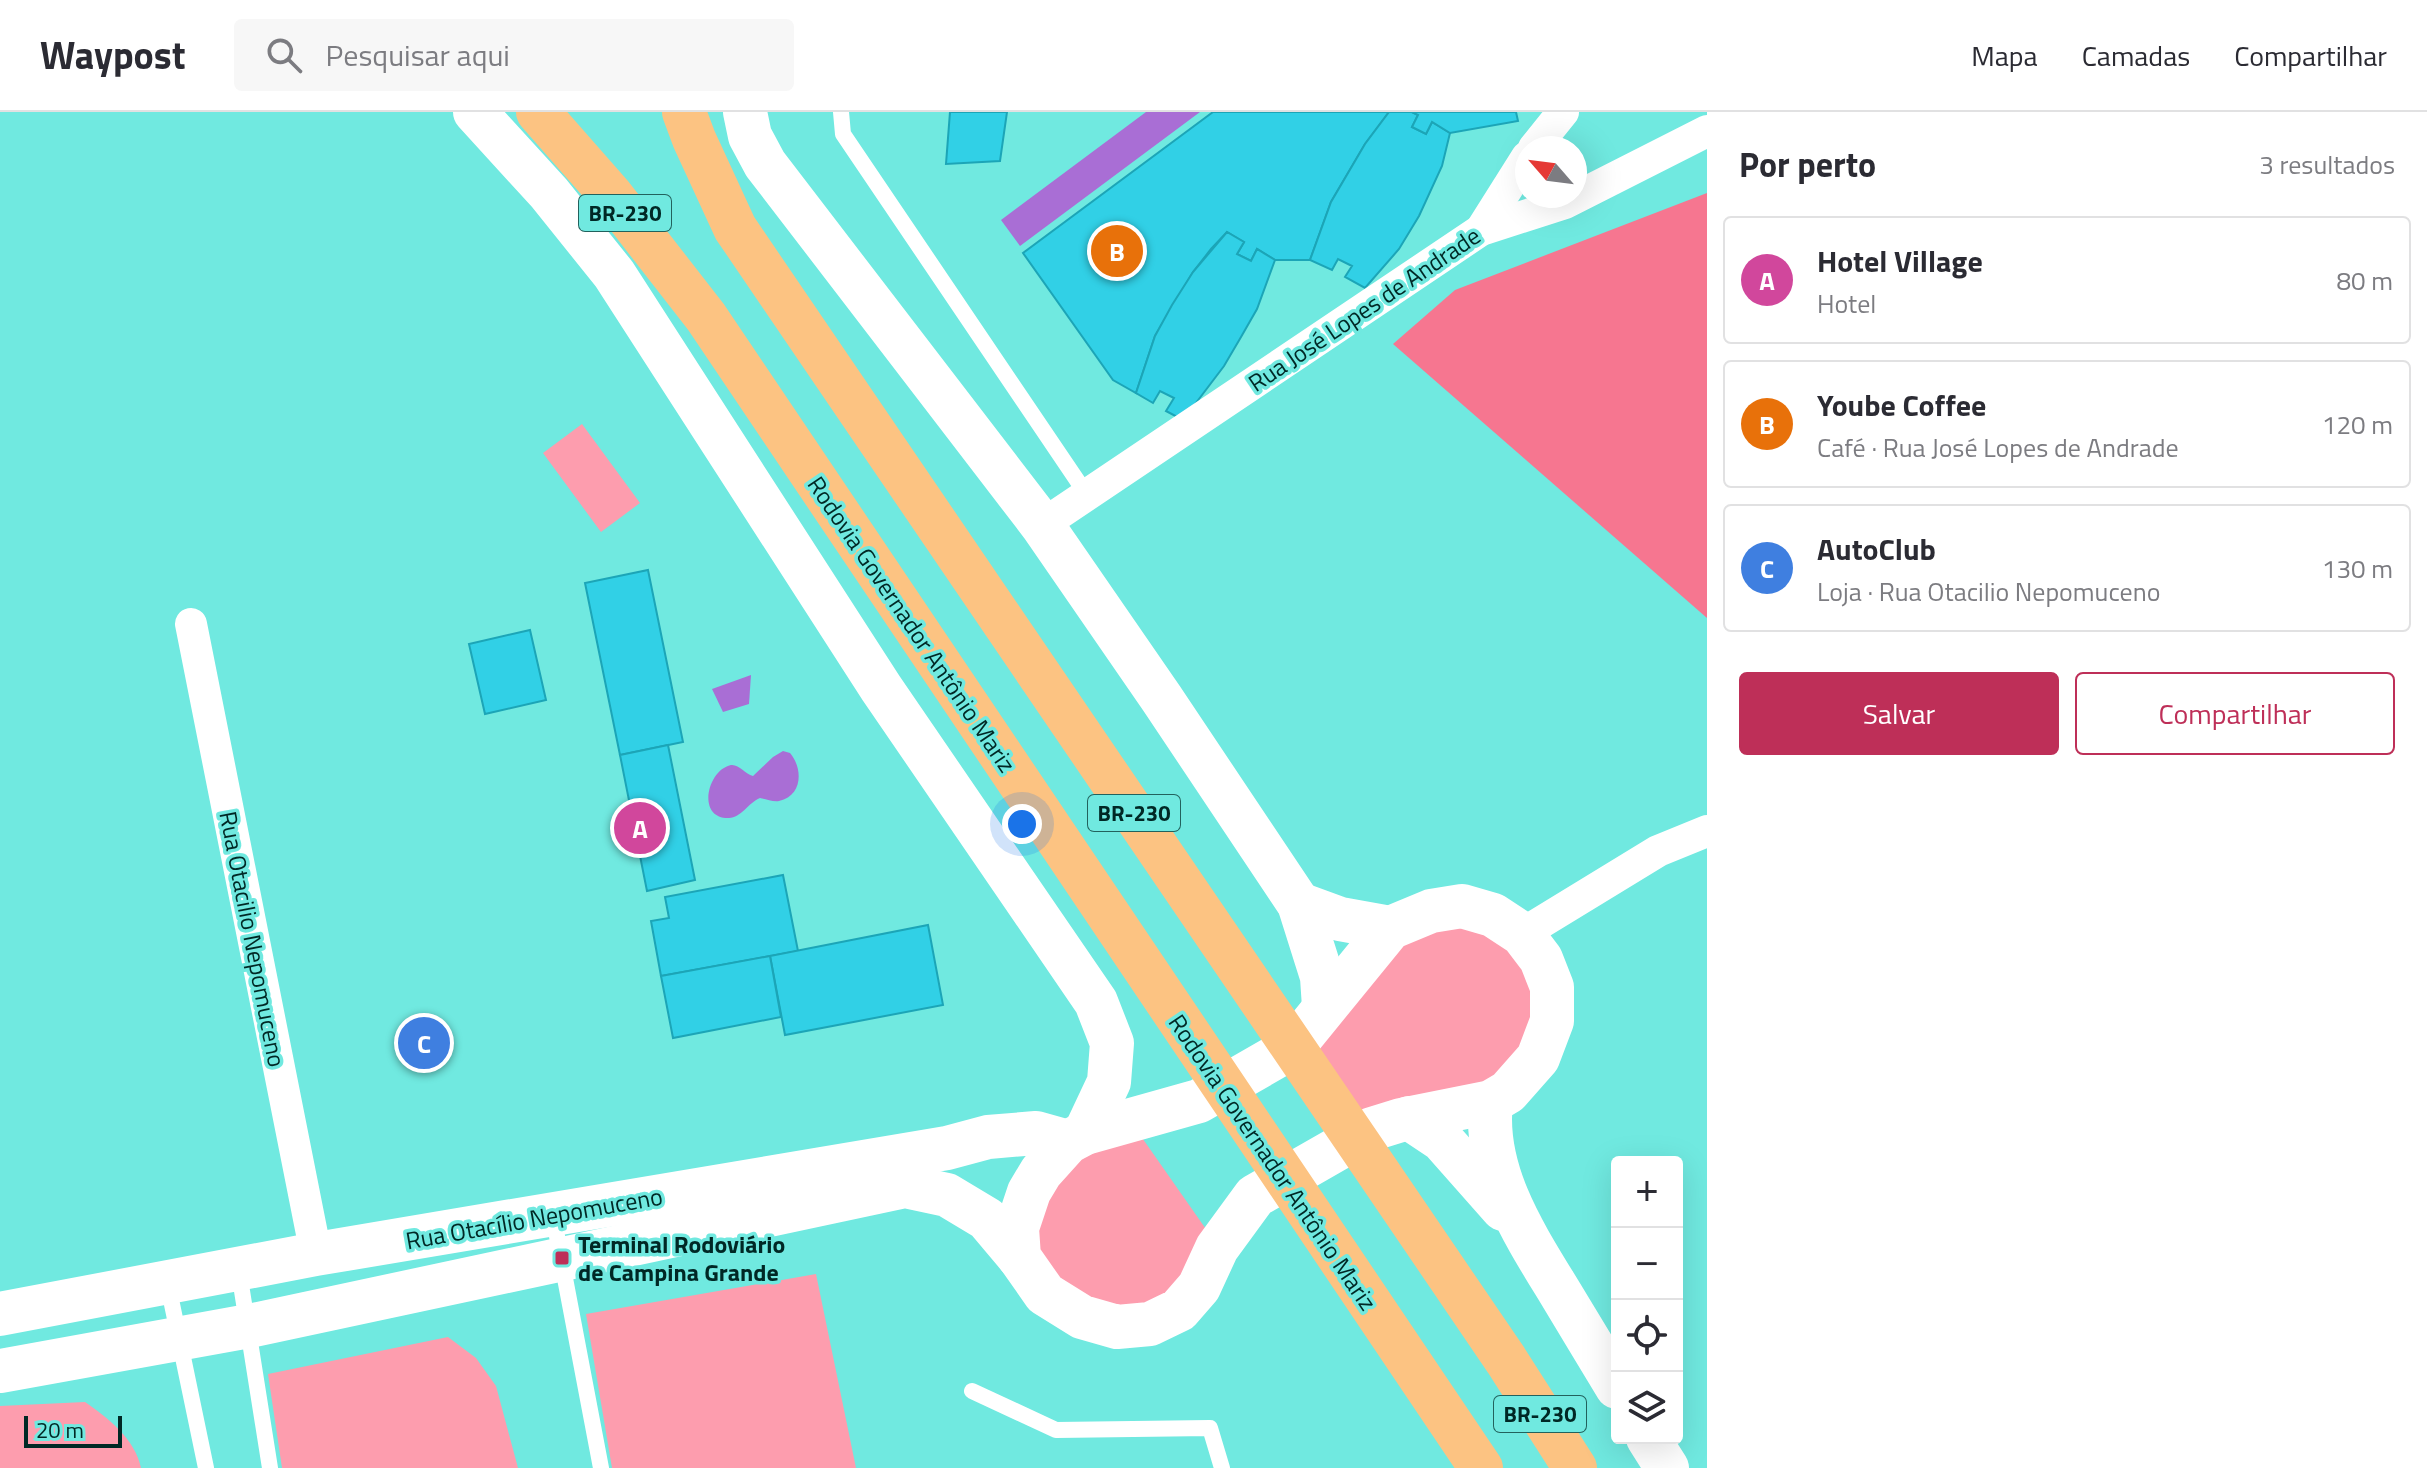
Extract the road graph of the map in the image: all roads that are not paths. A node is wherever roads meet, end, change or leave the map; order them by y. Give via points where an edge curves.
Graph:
1 (475, 112) edge
2 (538, 112) edge
3 (684, 112) edge
4 (745, 112) edge
5 (841, 112) edge
6 (1563, 112) edge
7 (1707, 131) edge
8 (1544, 136) edge
9 (1515, 176) edge
10 (1481, 230) junction
11 (1087, 495) junction
12 (1042, 525) junction
13 (191, 624) dead end
14 (1707, 831) edge
15 (1299, 904) junction
16 (1390, 928) junction
17 (1522, 934) junction
18 (1324, 1007) junction
19 (1491, 1102) junction
20 (1409, 1118) junction
21 (1076, 1138) junction
22 (826, 1186) junction
23 (553, 1215) junction
24 (1521, 1229) junction
25 (316, 1254) junction
26 (1019, 1257) junction
27 (562, 1258) junction
28 (238, 1269) junction
29 (168, 1282) junction
30 (0, 1314) edge
31 (249, 1326) junction
32 (180, 1339) junction
33 (0, 1371) edge
34 (1611, 1377) edge
35 (972, 1391) dead end
36 (1652, 1444) edge
37 (206, 1468) edge
38 (270, 1468) edge
39 (601, 1468) edge
40 (1222, 1468) edge
41 (1481, 1468) edge
42 (1575, 1468) edge
43 (1667, 1468) edge

1 - 21 street via 614,274 881,688 1096,1002 1112,1043 1109,1082
2 - 41 highway, Rodovia Governador Antônio Mariz / BR-230 via 706,317
3 - 42 highway, BR-230 via 735,228
4 - 12 street via 765,164
5 - 11 lane via 843,134
6 - 8 street
7 - 10 street, Rua José Lopes de Andrade via 1565,203
9 - 10 street
10 - 11 street, Rua José Lopes de Andrade
11 - 12 street, Rua José Lopes de Andrade
12 - 15 street
13 - 25 street, Rua Otacilio Nepomuceno
14 - 17 street via 1658,851
15 - 16 street via 1340,919
15 - 18 street via 1322,977
16 - 17 street via 1431,911 1462,906 1493,915
16 - 18 street
17 - 19 street via 1541,959 1552,987 1552,1021 1538,1058 1508,1092
18 - 21 street via 1293,1047 1199,1101
19 - 20 street, Rua Otacílio Nepomuceno
19 - 24 street via 1488,1124 1495,1166
20 - 24 street via 1442,1140
20 - 26 street, Rua Otacílio Nepomuceno via 1372,1129 1255,1196 1217,1248 1199,1287 1179,1310 1150,1324 1117,1327 1082,1317 1045,1294
21 - 22 street, Rua Otacílio Nepomuceno via 1036,1133 988,1137
21 - 26 street via 1041,1172 1029,1192 1017,1228
22 - 23 street, Rua Otacílio Nepomuceno
22 - 26 street, Rua Otacílio Nepomuceno via 905,1186 947,1195 987,1219
22 - 27 street, Rua Otacílio Nepomuceno
23 - 25 street, Rua Otacílio Nepomuceno
23 - 27 lane
24 - 34 street
25 - 28 street, Rua Otacílio Nepomuceno
27 - 31 street, Rua Otacílio Nepomuceno
27 - 39 lane
28 - 29 street, Rua Otacílio Nepomuceno
28 - 31 lane
29 - 30 street, Rua Otacílio Nepomuceno
29 - 32 lane
31 - 32 street, Rua Otacílio Nepomuceno
31 - 38 lane
32 - 33 street, Rua Otacílio Nepomuceno
32 - 37 lane
35 - 40 lane via 1056,1430 1210,1428
36 - 43 street

